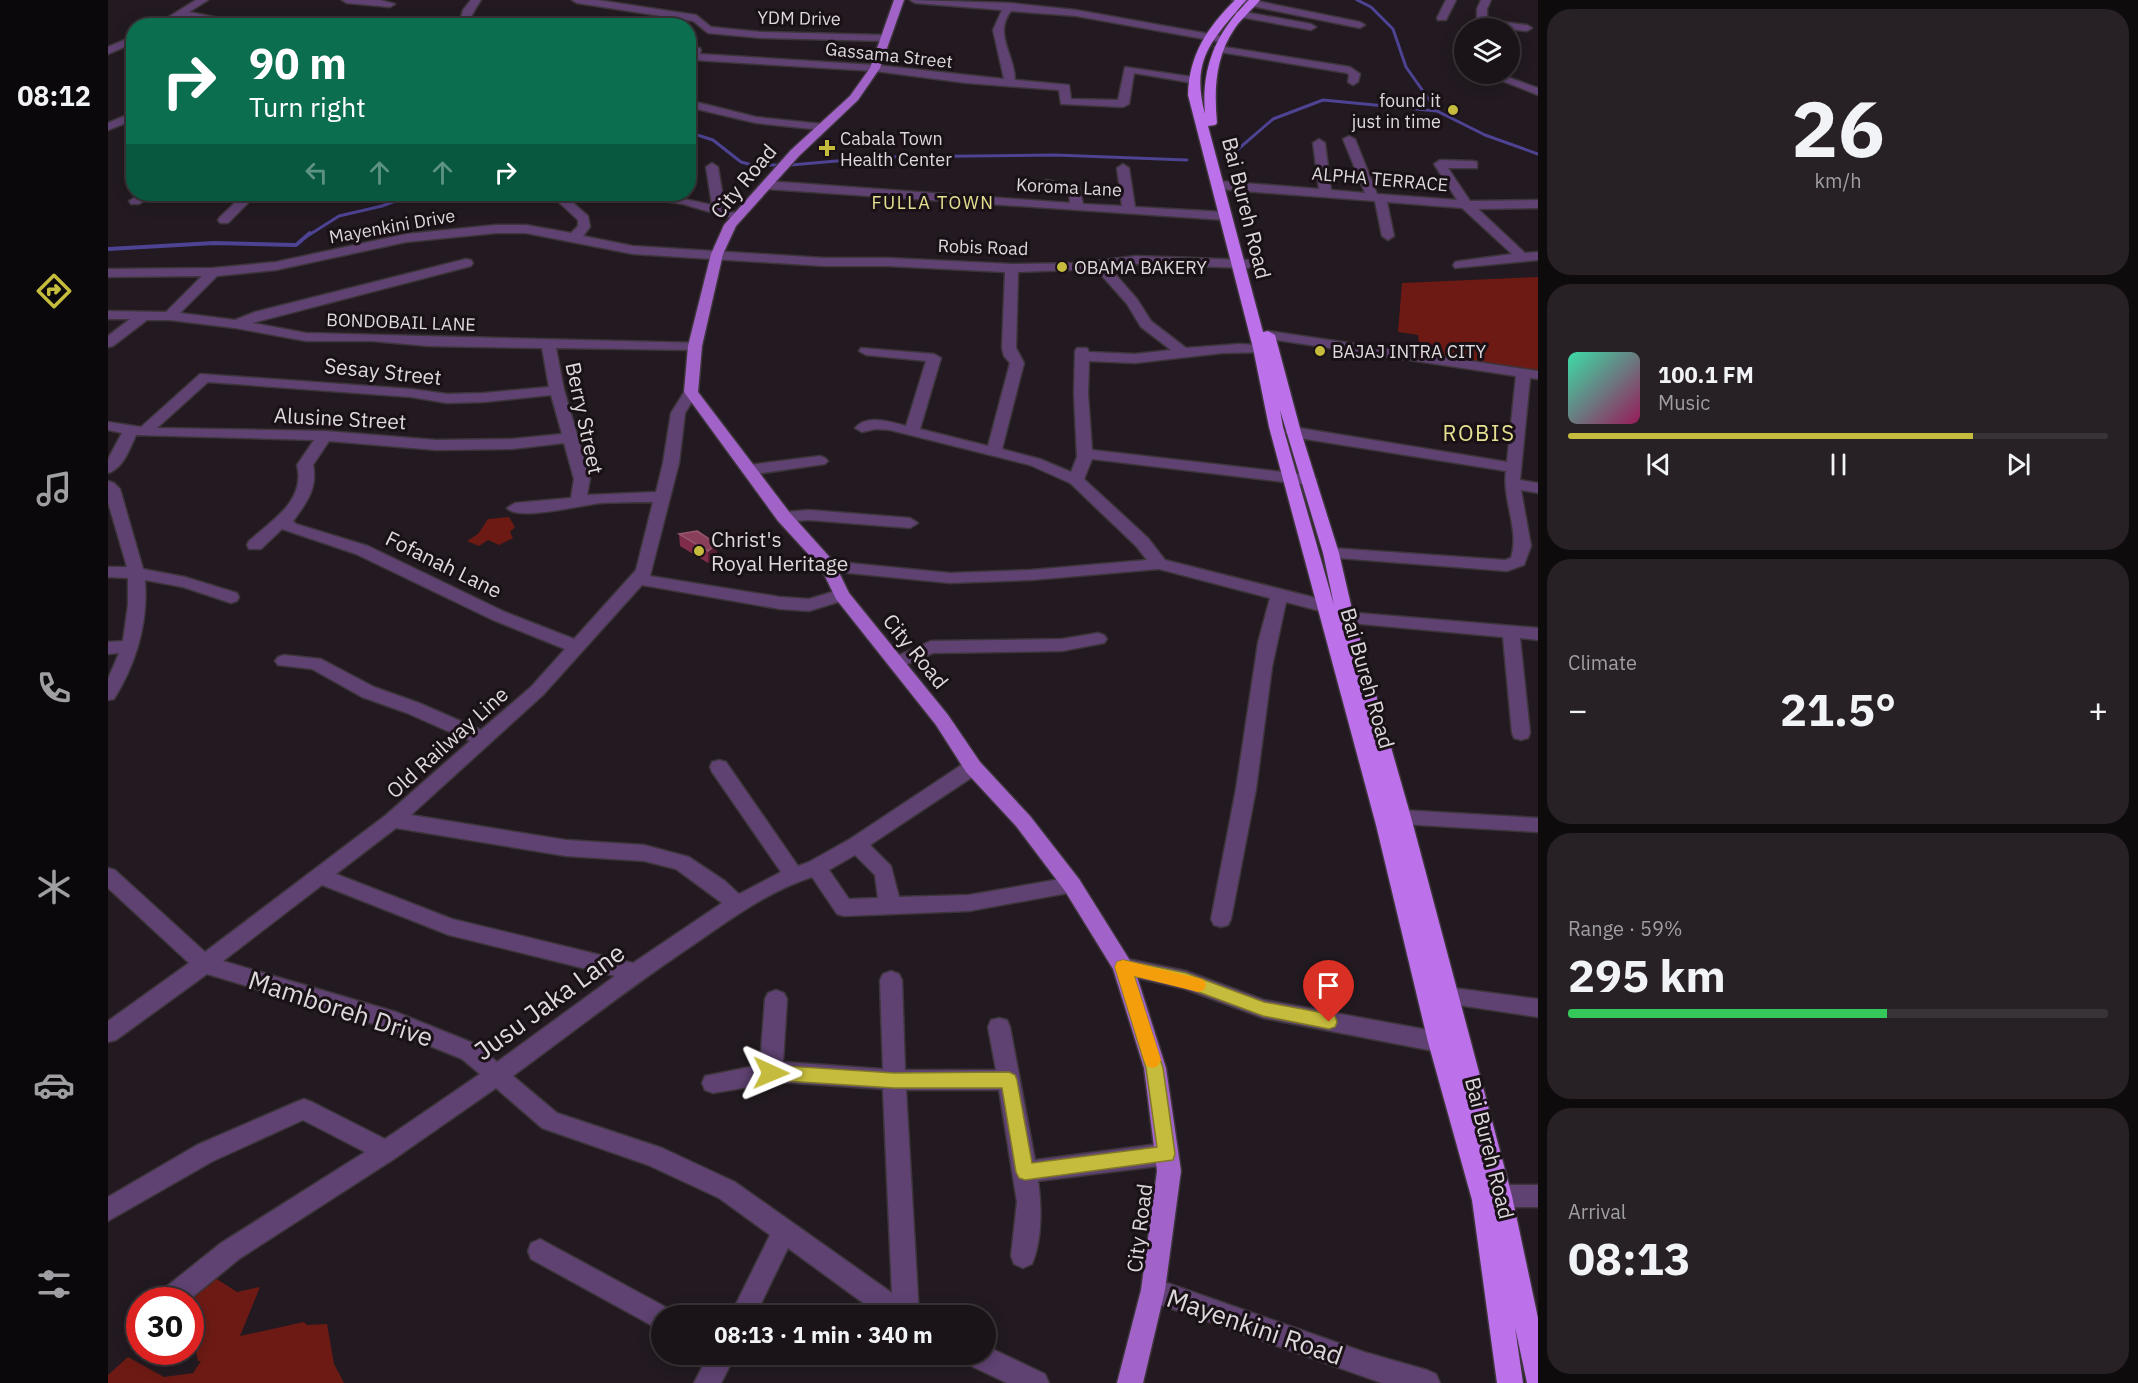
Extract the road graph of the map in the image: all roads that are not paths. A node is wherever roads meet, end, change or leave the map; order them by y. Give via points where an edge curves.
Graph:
1 (203, 0) edge
2 (347, 0) edge
3 (476, 0) edge
4 (576, 0) edge
5 (899, 0) edge
6 (915, 0) edge
7 (1451, 0) edge
8 (1486, 0) edge
9 (1244, 3) edge
10 (390, 4) dead end
11 (697, 6) dead end
12 (1010, 6) junction
13 (180, 14) junction
14 (173, 18) edge
15 (205, 18) edge
16 (466, 18) edge
17 (696, 18) junction
18 (1442, 18) dead end
19 (1482, 18) edge
20 (1360, 25) dead end
21 (1311, 27) dead end
22 (1520, 28) edge
23 (1527, 28) dead end
24 (108, 36) edge
25 (884, 38) junction
26 (126, 39) edge
27 (1216, 41) junction
28 (126, 43) edge
29 (108, 51) edge
30 (696, 53) edge
31 (875, 68) junction
32 (1193, 80) junction
33 (1353, 82) dead end
34 (1009, 83) junction
35 (1517, 84) edge
36 (1538, 92) edge
37 (732, 99) dead end
38 (696, 106) edge
39 (126, 112) edge
40 (715, 112) junction
41 (108, 127) edge
42 (822, 127) junction
43 (1349, 139) dead end
44 (1319, 143) dead end
45 (1473, 165) dead end
46 (712, 167) dead end
47 (1048, 168) dead end
48 (1123, 168) dead end
49 (767, 184) junction
50 (1046, 184) junction
51 (1221, 185) junction
52 (1324, 192) junction
53 (1376, 197) junction
54 (244, 201) edge
55 (564, 201) edge
56 (684, 201) edge
57 (1043, 204) junction
58 (1538, 204) edge
59 (1466, 205) junction
60 (1077, 206) junction
61 (1129, 209) junction
62 (719, 211) junction
63 (737, 216) junction
64 (1225, 216) junction
65 (224, 220) dead end
66 (1388, 236) dead end
67 (574, 238) junction
68 (717, 254) junction
69 (1538, 256) edge
70 (1522, 257) junction
71 (466, 263) dead end
72 (1243, 264) junction
73 (1460, 264) dead end
74 (1100, 265) junction
75 (1012, 268) junction
76 (213, 272) junction
77 (108, 273) edge
78 (146, 314) junction
79 (108, 315) edge
80 (170, 316) junction
81 (235, 324) junction
82 (108, 343) edge
83 (548, 343) junction
84 (1267, 344) junction
85 (695, 346) junction
86 (866, 351) dead end
87 (1181, 351) junction
88 (1530, 374) edge
89 (557, 390) junction
90 (691, 392) junction
91 (1520, 420) junction
92 (1538, 423) edge
93 (108, 426) edge
94 (862, 428) dead end
95 (137, 432) junction
96 (912, 432) junction
97 (1293, 432) junction
98 (325, 436) junction
99 (570, 438) junction
100 (993, 452) junction
101 (1085, 453) junction
102 (820, 460) dead end
103 (108, 468) edge
104 (749, 470) junction
105 (1512, 475) junction
106 (1290, 478) junction
107 (1076, 480) junction
108 (1309, 480) junction
109 (108, 486) edge
110 (1538, 488) edge
111 (662, 497) junction
112 (578, 501) junction
113 (515, 508) dead end
114 (784, 517) junction
115 (910, 523) dead end
116 (287, 525) junction
117 (255, 545) dead end
118 (1530, 546) edge
119 (1331, 553) junction
120 (1159, 564) junction
121 (828, 566) junction
122 (108, 572) edge
123 (135, 573) junction
124 (637, 579) junction
125 (1280, 596) junction
126 (231, 597) dead end
127 (840, 601) junction
128 (1324, 606) junction
129 (1345, 618) junction
130 (1511, 633) junction
131 (1538, 634) edge
132 (1098, 639) dead end
133 (129, 646) junction
134 (576, 647) junction
135 (108, 648) edge
136 (284, 661) dead end
137 (896, 663) junction
138 (108, 694) edge
139 (1521, 733) dead end
140 (483, 739) junction
141 (719, 766) dead end
142 (973, 767) junction
143 (1401, 817) junction
144 (393, 820) junction
145 (1538, 825) edge
146 (857, 844) junction
147 (816, 868) junction
148 (794, 875) junction
149 (108, 876) edge
150 (320, 876) junction
151 (1071, 885) junction
152 (737, 904) junction
153 (890, 905) junction
154 (1221, 919) dead end
155 (204, 964) junction
156 (1123, 967) junction
157 (636, 972) junction
158 (891, 980) dead end
159 (1446, 996) junction
160 (776, 999) dead end
161 (1538, 1008) edge
162 (999, 1027) dead end
163 (108, 1033) edge
164 (1439, 1042) junction
165 (771, 1073) junction
166 (497, 1075) junction
167 (894, 1080) junction
168 (1009, 1080) junction
169 (713, 1083) dead end
170 (386, 1151) junction
171 (1166, 1154) junction
172 (1025, 1172) junction
173 (1500, 1196) junction
174 (1538, 1196) edge
175 (108, 1210) edge
176 (785, 1230) junction
177 (540, 1251) dead end
178 (1023, 1256) dead end
179 (186, 1287) edge
180 (1153, 1290) junction
181 (748, 1305) edge
182 (889, 1305) edge
183 (904, 1305) edge
184 (651, 1314) edge
185 (996, 1364) edge
186 (717, 1365) edge
187 (1538, 1378) edge
188 (707, 1383) edge
189 (1036, 1383) edge
190 (1130, 1383) edge
191 (1427, 1383) edge
192 (1509, 1383) edge

1 - 13 street
2 - 10 street
3 - 16 street
4 - 17 street, YDM Drive
5 - 25 main road, City Road
6 - 12 street
7 - 18 street
8 - 19 street
9 - 20 street
9 - 21 street
9 - 27 highway, Bai Bureh Road via 1217,24
11 - 17 street
12 - 27 street via 1101,16
12 - 34 street via 998,25 1000,44 1010,69
13 - 14 street
13 - 15 street
17 - 25 street, YDM Drive via 708,30
22 - 23 street
24 - 26 street
25 - 31 main road, City Road
27 - 32 highway, Bai Bureh Road via 1197,63
27 - 33 street via 1350,70 1355,74
27 - 51 highway, Bai Bureh Road via 1208,95
28 - 29 street
30 - 31 street, Gassama Street
31 - 34 street, Gassama Street
31 - 42 main road, City Road via 854,98
32 - 34 street, Gassama Street via 1129,69 1123,104 1065,102 1065,87
32 - 51 highway, Bai Bureh Road
35 - 36 street
37 - 40 street
38 - 40 street
39 - 41 street
40 - 42 street
42 - 49 main road, City Road
43 - 53 street
44 - 52 street
45 - 59 street via 1440,164
46 - 62 street
47 - 50 street
48 - 61 street
49 - 57 street, Koroma Lane
49 - 63 main road, City Road
50 - 57 street
50 - 60 street via 1075,189
51 - 52 street, ALPHA TERRACE
51 - 64 highway, Bai Bureh Road
51 - 72 highway, Bai Bureh Road
52 - 53 street, ALPHA TERRACE
53 - 59 street, ALPHA TERRACE
53 - 66 street
54 - 65 street
55 - 67 street via 584,219 584,227
56 - 62 street
57 - 60 street, Koroma Lane
58 - 59 street, ALPHA TERRACE
59 - 70 street
60 - 61 street, Koroma Lane
61 - 64 street, Koroma Lane
62 - 63 street
63 - 68 main road, City Road
64 - 72 highway, Bai Bureh Road
67 - 68 street, Mayenkini Drive via 633,250
67 - 76 street, Mayenkini Drive via 526,229 456,231 276,266
68 - 75 street, Robis Road
68 - 85 main road, City Road
69 - 70 street
70 - 73 street
71 - 81 street
72 - 74 street, Robis Road via 1136,260
72 - 84 highway, Bai Bureh Road
74 - 75 street, Robis Road
74 - 87 street via 1146,324
75 - 100 street via 1009,348 1017,363 1003,427
76 - 77 street, Mayenkini Drive
76 - 80 street
78 - 79 street, BONDOBAIL LANE
78 - 80 street, BONDOBAIL LANE
78 - 82 street
80 - 81 street, BONDOBAIL LANE
81 - 83 street, BONDOBAIL LANE via 306,337
83 - 85 street, BONDOBAIL LANE
83 - 89 street, Berry Street
84 - 87 street
84 - 88 street
84 - 97 highway, Bai Bureh Road
84 - 106 highway, Bai Bureh Road via 1276,427
85 - 90 main road, City Road
86 - 96 street via 934,358
87 - 101 street via 1140,358 1082,354
88 - 91 street
89 - 95 street, Sesay Street via 435,399 411,393 205,377
89 - 99 street, Berry Street
90 - 104 main road, City Road
90 - 111 street, Old Railway Line via 678,413
91 - 92 street
91 - 105 street
93 - 95 street, Alusine Street
94 - 96 street via 875,424
95 - 98 street, Alusine Street
95 - 103 street
96 - 100 street
97 - 105 street
97 - 108 highway, Bai Bureh Road
98 - 99 street, Alusine Street via 436,445
98 - 116 street via 305,465 309,476 307,489
99 - 112 street, Berry Street via 582,479
100 - 107 street via 1035,462
101 - 106 street
101 - 107 street
102 - 104 street
104 - 114 main road, City Road
105 - 110 street
105 - 118 street
106 - 108 street
106 - 128 highway, Bai Bureh Road
107 - 120 street via 1142,542
108 - 119 highway, Bai Bureh Road
109 - 123 street
111 - 112 street
111 - 124 street, Old Railway Line via 644,572
112 - 113 street via 566,506
114 - 115 street via 809,515
114 - 121 main road, City Road
116 - 117 street via 276,526
116 - 134 street, Fofanah Lane via 362,550 499,616
118 - 119 street via 1518,561 1507,566
119 - 129 highway, Bai Bureh Road
120 - 121 street via 950,578
120 - 125 street
121 - 127 main road, City Road
122 - 123 street
123 - 126 street via 193,583
123 - 133 street via 138,608
124 - 127 street via 780,603
124 - 134 street, Old Railway Line
125 - 128 street
125 - 154 street via 1269,637
127 - 137 main road, City Road
128 - 164 highway, Bai Bureh Road via 1386,825
129 - 130 street
129 - 143 highway, Bai Bureh Road
130 - 131 street
130 - 139 street
132 - 137 street via 1062,645 931,647
133 - 135 street
133 - 138 street
134 - 140 street, Old Railway Line via 537,691
136 - 140 street via 315,663 368,692
137 - 142 main road, City Road via 942,720
140 - 144 street, Old Railway Line
141 - 148 street
142 - 146 street, Jusu Jaka Lane
142 - 151 main road, City Road via 1023,821
143 - 145 street
143 - 159 highway, Bai Bureh Road
144 - 150 street, Old Railway Line
144 - 152 street via 566,848 644,853 682,863
146 - 147 street, Jusu Jaka Lane
146 - 153 street via 884,872
147 - 148 street, Jusu Jaka Lane
147 - 153 street via 844,908
148 - 152 street, Jusu Jaka Lane
149 - 155 street
150 - 155 street, Old Railway Line
150 - 157 street via 449,927
151 - 153 street via 969,903
151 - 156 main road, City Road
152 - 157 street, Jusu Jaka Lane
155 - 163 street, Old Railway Line
155 - 166 street, Mamboreh Drive via 388,1019 470,1052
156 - 164 street via 1186,980 1263,1009
156 - 171 main road, City Road via 1155,1068
157 - 166 street, Jusu Jaka Lane
158 - 167 street
159 - 161 street
159 - 173 highway, Bai Bureh Road
160 - 165 street
162 - 168 street
164 - 192 highway, Bai Bureh Road via 1484,1200
165 - 167 street
165 - 169 street
166 - 170 street, Jusu Jaka Lane
166 - 176 street, Mamboreh Drive via 550,1121 654,1156 727,1190
167 - 168 street
167 - 183 street
168 - 172 street
170 - 175 street via 304,1109 205,1153
170 - 179 street, Jusu Jaka Lane via 230,1251
171 - 172 street
171 - 180 main road, City Road via 1169,1171
172 - 178 street via 1029,1202
173 - 174 street
173 - 187 highway, Bai Bureh Road
176 - 181 street
176 - 182 street, Mamboreh Drive
177 - 184 street
180 - 190 main road, City Road
180 - 191 street, Mayenkini Road via 1364,1365
185 - 189 street
186 - 188 street

